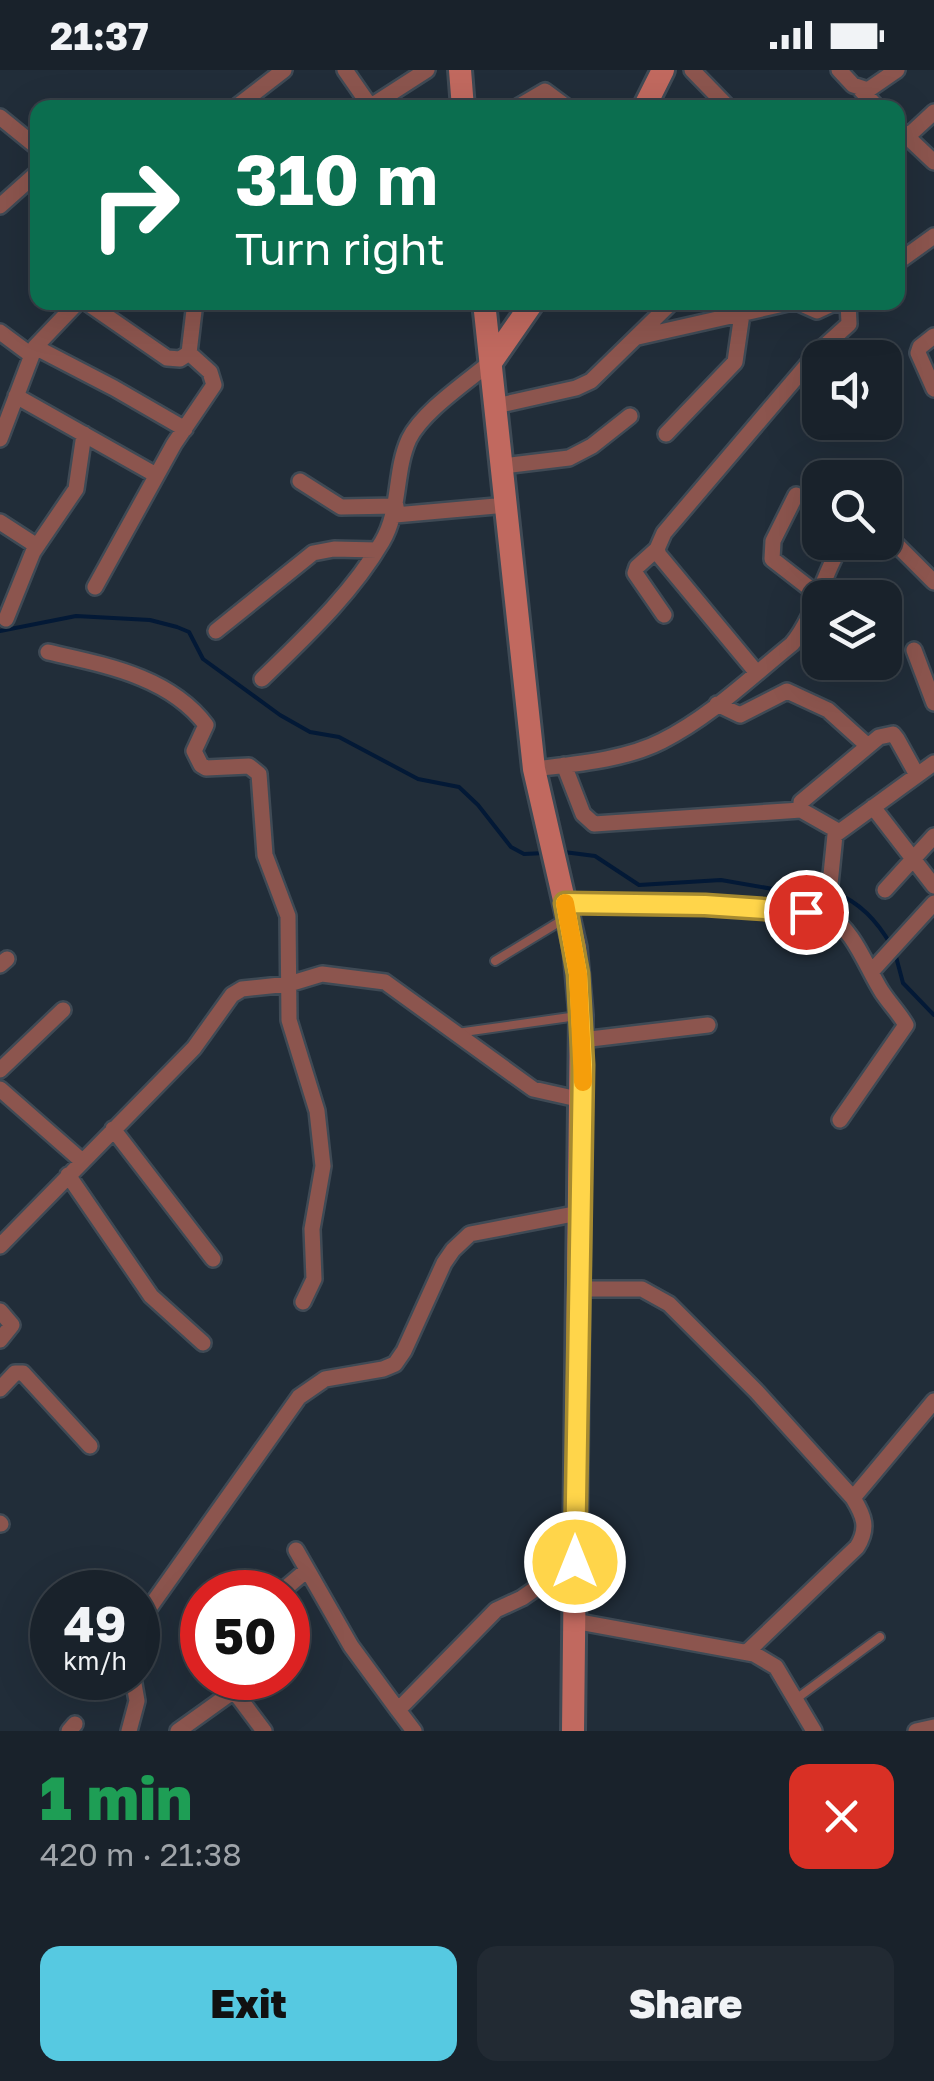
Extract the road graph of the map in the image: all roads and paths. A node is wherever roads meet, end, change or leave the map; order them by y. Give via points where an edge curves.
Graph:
1 (284, 70) edge
2 (345, 70) edge
3 (427, 70) edge
4 (460, 70) edge
5 (692, 70) edge
6 (839, 70) edge
7 (897, 70) edge
8 (661, 71) edge
9 (245, 100) edge
10 (365, 100) edge
11 (379, 100) edge
12 (463, 100) edge
13 (529, 100) edge
14 (557, 100) edge
15 (648, 100) edge
16 (721, 100) edge
17 (868, 100) edge
18 (869, 100) edge
19 (934, 112) edge
20 (0, 117) edge
21 (905, 131) edge
22 (905, 136) edge
23 (30, 141) edge
24 (934, 162) edge
25 (30, 179) edge
26 (0, 206) edge
27 (934, 236) edge
28 (905, 257) edge
29 (71, 310) edge
30 (96, 310) edge
31 (194, 310) edge
32 (485, 310) edge
33 (527, 310) edge
34 (664, 310) edge
35 (759, 310) edge
36 (848, 310) edge
37 (742, 314) junction
38 (0, 332) edge
39 (934, 336) edge
40 (638, 337) junction
41 (33, 351) junction
42 (189, 353) junction
43 (492, 361) junction
44 (934, 389) edge
45 (16, 396) junction
46 (496, 406) junction
47 (630, 416) dead end
48 (2, 426) edge
49 (185, 430) junction
50 (84, 434) junction
51 (666, 434) dead end
52 (503, 466) junction
53 (156, 476) junction
54 (300, 481) dead end
55 (796, 495) dead end
56 (507, 505) junction
57 (396, 511) junction
58 (0, 522) edge
59 (36, 546) junction
60 (657, 549) junction
61 (902, 549) edge
62 (378, 550) junction
63 (802, 582) edge
64 (934, 582) edge
65 (96, 587) dead end
66 (664, 616) dead end
67 (6, 618) dead end
68 (216, 631) dead end
69 (802, 632) edge
70 (914, 650) dead end
71 (48, 652) dead end
72 (756, 672) junction
73 (262, 680) dead end
74 (934, 703) edge
75 (717, 704) junction
76 (868, 746) junction
77 (934, 763) edge
78 (564, 766) junction
79 (534, 769) junction
80 (917, 775) junction
81 (872, 807) junction
82 (801, 810) junction
83 (838, 831) junction
84 (934, 836) edge
85 (913, 859) junction
86 (934, 886) edge
87 (885, 890) dead end
88 (934, 903) edge
89 (828, 909) junction
90 (567, 910) junction
91 (495, 961) dead end
92 (871, 972) junction
93 (289, 984) junction
94 (63, 1010) dead end
95 (581, 1015) junction
96 (708, 1025) dead end
97 (456, 1033) junction
98 (582, 1040) junction
99 (0, 1070) edge
100 (0, 1089) edge
101 (582, 1100) junction
102 (840, 1120) dead end
103 (113, 1129) junction
104 (82, 1161) junction
105 (68, 1174) junction
106 (579, 1213) junction
107 (0, 1246) edge
108 (213, 1259) dead end
109 (577, 1290) junction
110 (303, 1302) dead end
111 (0, 1310) edge
112 (0, 1340) edge
113 (204, 1343) dead end
114 (0, 1389) edge
115 (934, 1400) edge
116 (90, 1446) dead end
117 (853, 1498) junction
118 (296, 1550) dead end
119 (575, 1562) junction
120 (307, 1570) edge
121 (310, 1575) edge
122 (160, 1593) edge
123 (574, 1621) junction
124 (880, 1637) dead end
125 (747, 1652) junction
126 (796, 1699) junction
127 (137, 1700) edge
128 (398, 1710) junction
129 (934, 1727) edge
130 (129, 1731) edge
131 (178, 1731) edge
132 (264, 1731) edge
133 (414, 1731) edge
134 (573, 1731) edge
135 (814, 1731) edge
136 (916, 1731) edge

1 - 9 street
2 - 10 street
3 - 11 street
4 - 12 main road
5 - 16 street
6 - 17 street
7 - 18 street
8 - 15 main road
13 - 14 street via 544,91
19 - 21 street
20 - 23 street
22 - 24 street
25 - 26 street
27 - 28 street
29 - 41 street
30 - 42 street via 167,358
31 - 42 street
32 - 43 main road
33 - 43 main road
34 - 40 street
35 - 37 street
36 - 60 street via 846,328 818,352
37 - 40 street
37 - 51 street via 735,362
38 - 41 street
39 - 44 street via 918,353
40 - 46 street via 576,388
41 - 45 street
41 - 49 street
42 - 49 street via 214,380
43 - 46 main road
43 - 57 street via 415,430
45 - 48 street
45 - 50 street
46 - 52 main road
47 - 52 street via 569,458
49 - 53 street
50 - 53 street
50 - 59 street via 76,489
52 - 56 main road
53 - 65 street
54 - 57 street via 341,507
55 - 63 street via 770,551 776,564
56 - 57 street
56 - 79 main road
57 - 62 street
58 - 59 street
59 - 67 street
60 - 66 street via 635,573
60 - 72 street
61 - 64 street
62 - 68 street via 313,553
62 - 73 street via 335,607
69 - 72 street
70 - 74 street
71 - 93 street via 158,686 206,725 194,751 200,765 249,766 259,774 263,844 288,916
72 - 75 street
75 - 76 street via 740,715 787,691 828,710
75 - 78 street via 659,743
76 - 80 street via 892,734
76 - 82 street via 808,793
77 - 80 street
78 - 79 street
78 - 82 street via 583,814 594,824
79 - 90 main road
80 - 81 street
81 - 83 street
81 - 85 street
82 - 83 street
83 - 89 street
84 - 85 street
85 - 86 street
85 - 87 street
88 - 92 street
89 - 90 street
89 - 92 street
90 - 91 lane
90 - 95 main road
92 - 102 street via 906,1025
93 - 97 street via 322,974 385,982
93 - 103 street via 237,991 194,1048
93 - 110 street via 289,1020 318,1111 323,1166 312,1229 314,1279
94 - 99 street
95 - 97 lane
95 - 98 main road
96 - 98 street
97 - 101 street via 532,1088
98 - 101 main road
100 - 104 street
101 - 106 main road
103 - 104 street
103 - 108 street
104 - 105 street
105 - 107 street
105 - 113 street via 151,1296
106 - 109 main road
106 - 122 street via 482,1230 462,1240 444,1263 400,1358 384,1369 325,1379 299,1397
109 - 117 street via 642,1288 669,1304
109 - 119 main road
111 - 112 street via 12,1325
114 - 116 street via 23,1372
115 - 117 street
117 - 125 street via 865,1529 857,1547
118 - 120 street
119 - 123 main road
119 - 128 street via 496,1610
121 - 128 street
123 - 125 street
123 - 134 main road
124 - 126 lane
125 - 126 street via 776,1667
126 - 135 street
127 - 130 street
128 - 133 street
129 - 136 street
131 - 132 street via 231,1693

